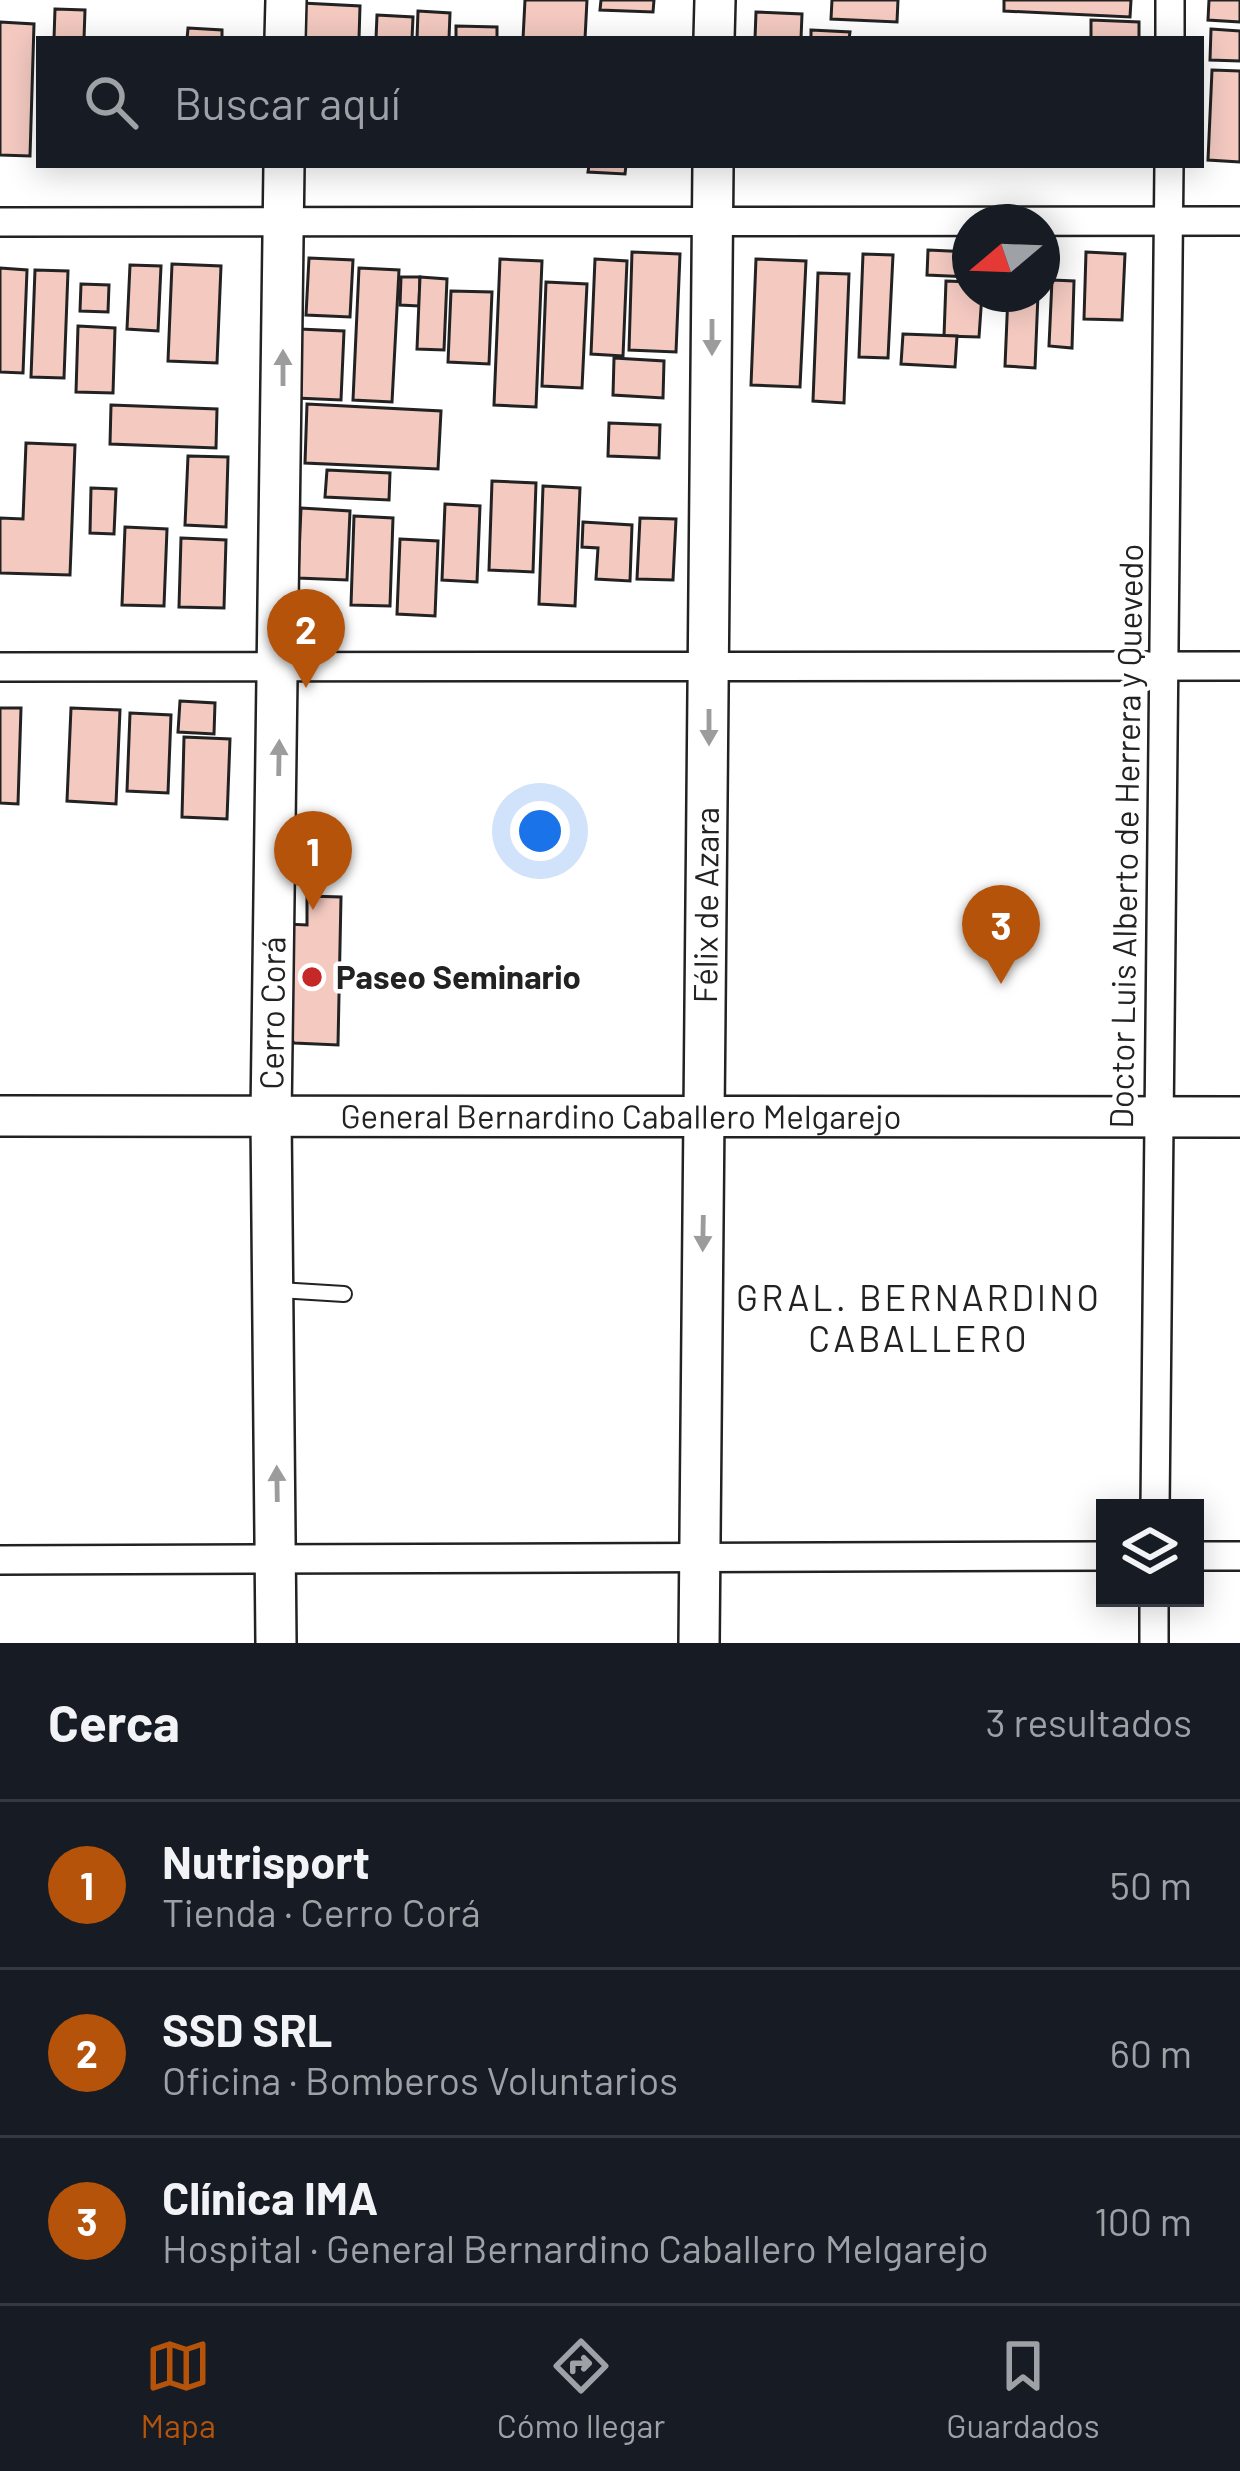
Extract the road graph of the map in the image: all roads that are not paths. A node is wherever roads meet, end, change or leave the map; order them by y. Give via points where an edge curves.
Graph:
1 (286, 0) edge
2 (715, 0) edge
3 (1170, 0) edge
4 (285, 36) edge
5 (714, 36) edge
6 (1170, 36) edge
7 (284, 168) edge
8 (713, 168) edge
9 (1168, 168) edge
10 (713, 220) junction
11 (1168, 220) junction
12 (1240, 220) edge
13 (0, 222) edge
14 (284, 225) junction
15 (710, 664) junction
16 (1164, 666) junction
17 (1240, 666) edge
18 (0, 667) edge
19 (280, 667) junction
20 (0, 1116) edge
21 (271, 1116) junction
22 (705, 1116) junction
23 (1159, 1117) junction
24 (1240, 1117) edge
25 (274, 1290) junction
26 (344, 1294) dead end
27 (1155, 1499) edge
28 (696, 1555) junction
29 (1096, 1556) edge
30 (1204, 1556) edge
31 (1240, 1556) edge
32 (278, 1558) junction
33 (0, 1560) edge
34 (1154, 1607) edge
35 (275, 1643) edge
36 (699, 1643) edge
37 (1154, 1643) edge

1 - 4 street
2 - 5 street
3 - 6 street
7 - 14 street, Cerro Corá
8 - 10 street, Félix de Azara
9 - 11 street, Doctor Luis Alberto de Herrera y Quevedo
10 - 11 street
10 - 14 street
10 -> 15 street, Félix de Azara
11 - 12 street
11 - 16 street, Doctor Luis Alberto de Herrera y Quevedo
13 - 14 street
19 -> 14 street, Cerro Corá
15 - 16 street
15 - 19 street
15 -> 22 street, Félix de Azara
16 - 17 street
16 - 23 street, Doctor Luis Alberto de Herrera y Quevedo
18 - 19 street
21 -> 19 street, Cerro Corá
20 - 21 street, General Bernardino Caballero Melgarejo
21 - 22 street, General Bernardino Caballero Melgarejo
21 - 25 street, Cerro Corá
22 - 23 street, General Bernardino Caballero Melgarejo
22 -> 28 street, Félix de Azara
23 - 24 street, General Bernardino Caballero Melgarejo
23 - 27 street, Doctor Luis Alberto de Herrera y Quevedo
25 - 26 lane
32 -> 25 street, Cerro Corá
28 - 29 street
28 - 32 street
28 - 36 street, Félix de Azara
30 - 31 street
32 - 33 street
32 - 35 street, Cerro Corá
34 - 37 street

